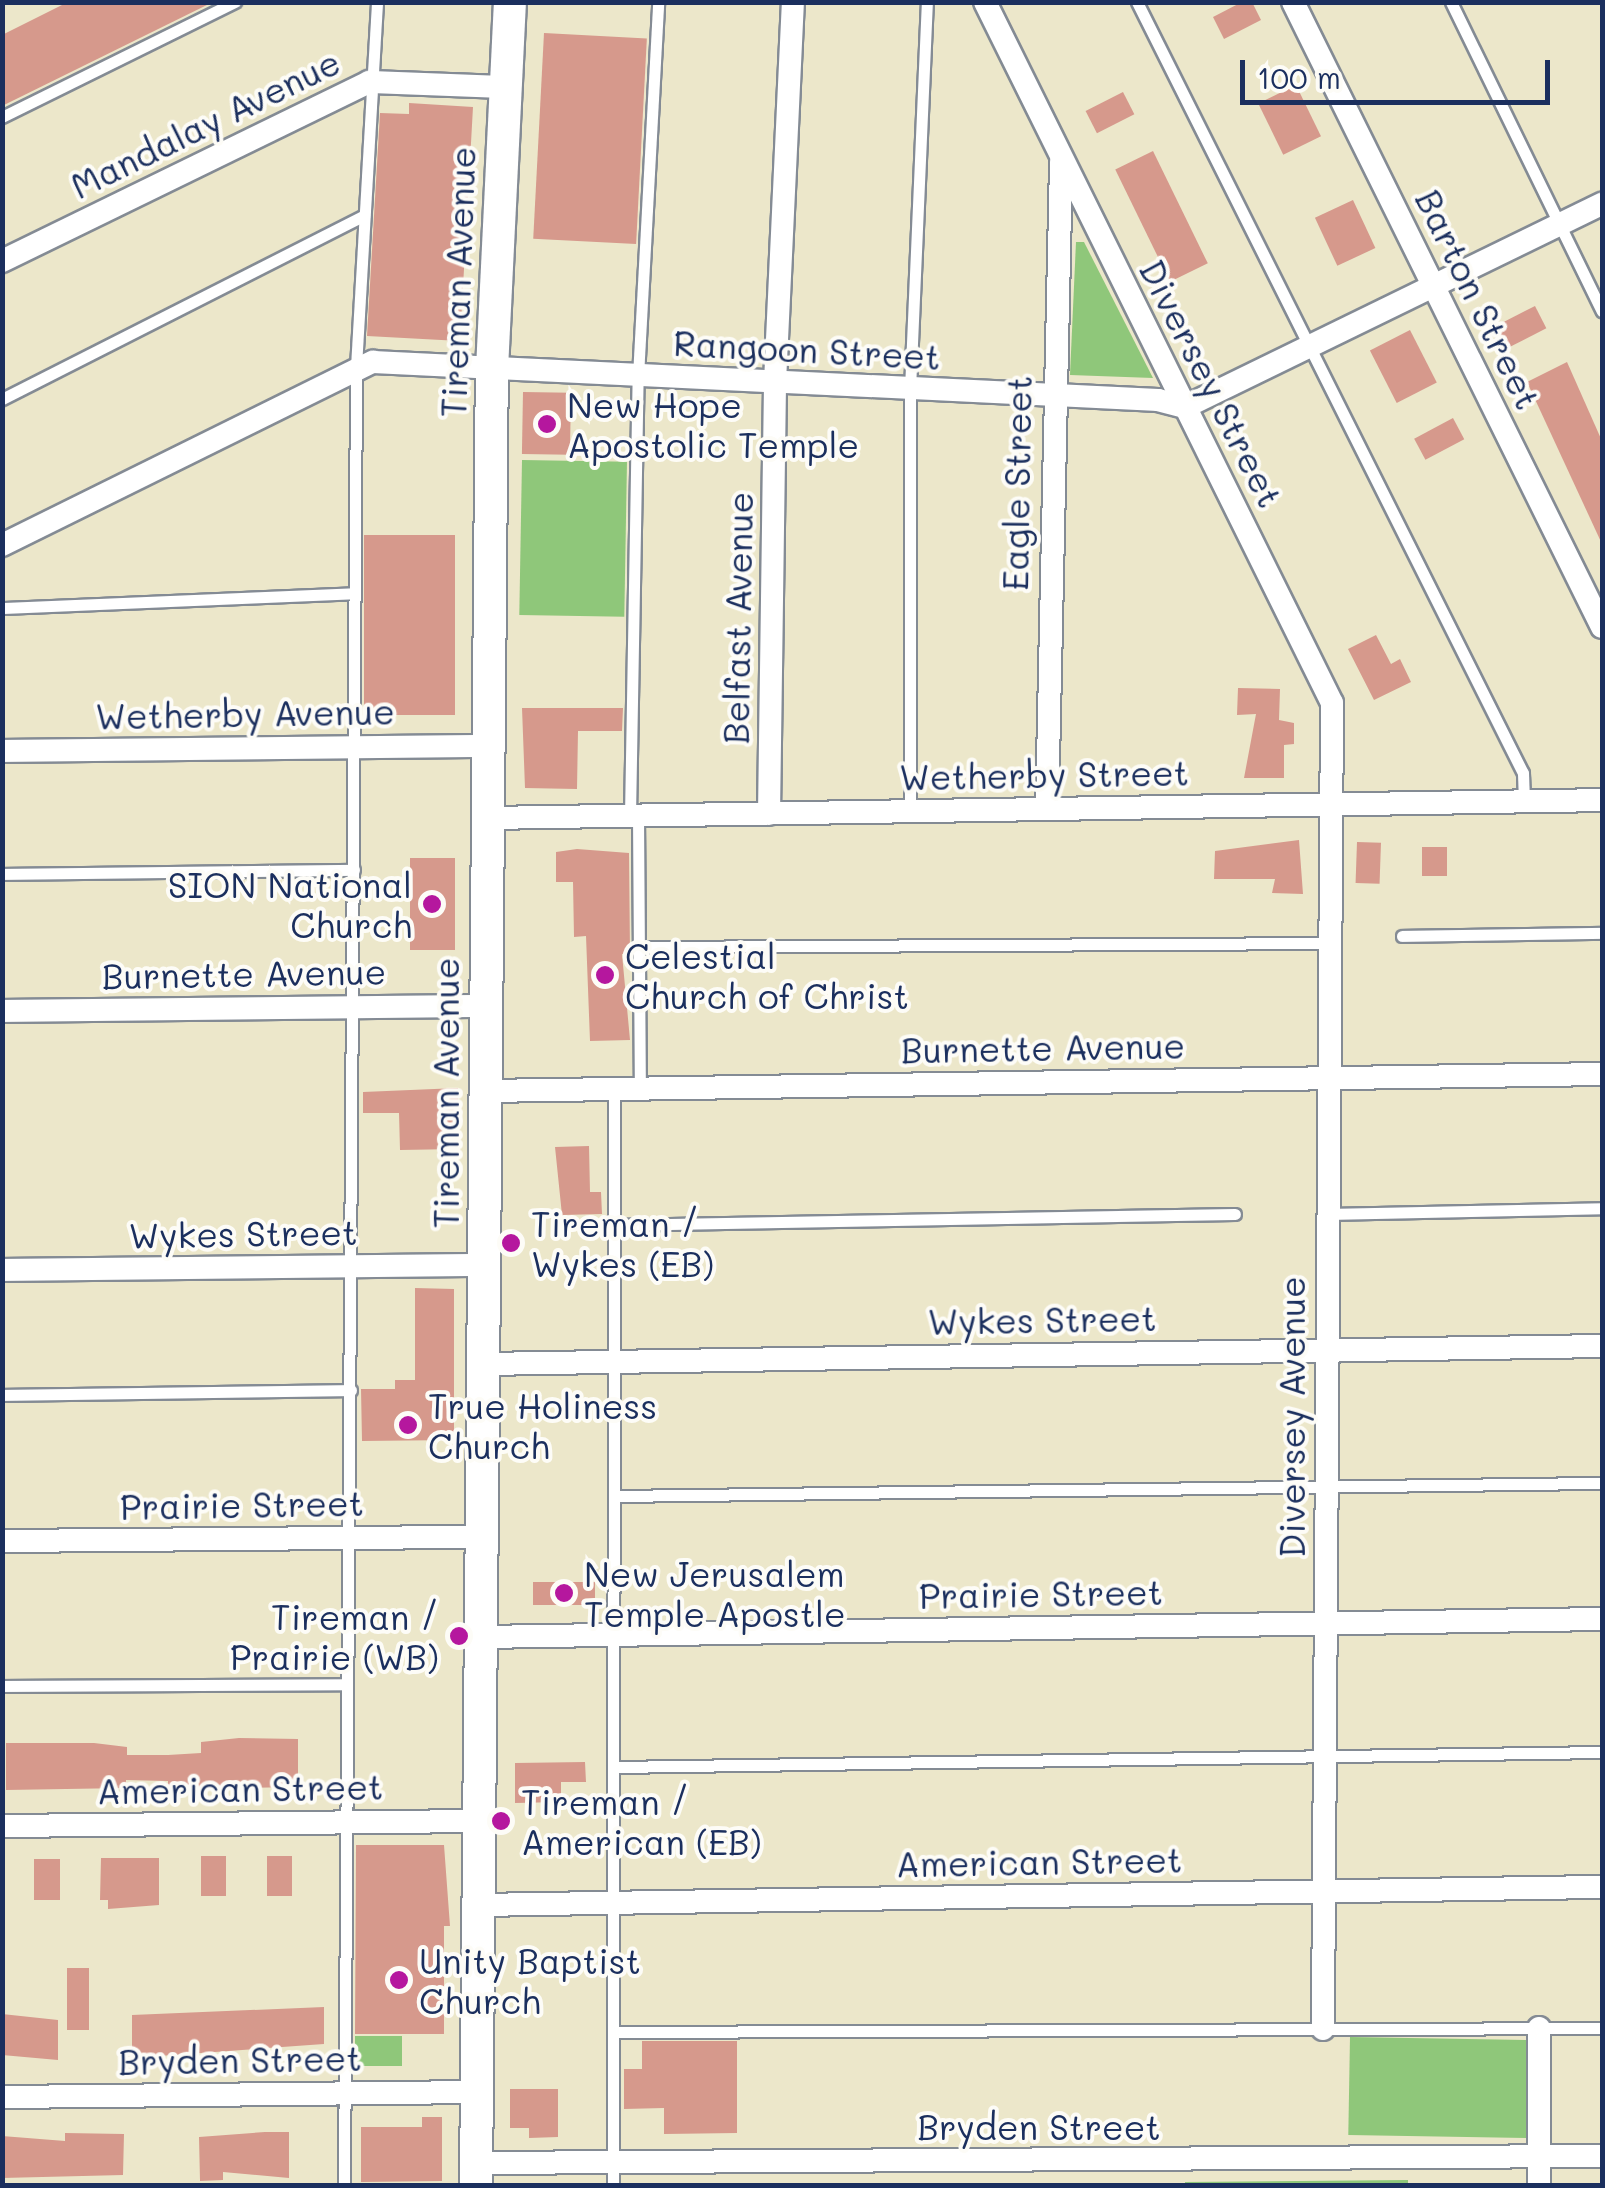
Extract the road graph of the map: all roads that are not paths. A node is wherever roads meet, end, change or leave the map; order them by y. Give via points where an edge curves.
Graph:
1 (235, 2) edge
2 (376, 2) edge
3 (510, 2) edge
4 (658, 2) edge
5 (794, 2) edge
6 (928, 2) edge
7 (985, 2) edge
8 (1137, 2) edge
9 (1293, 2) edge
10 (1450, 2) edge
11 (372, 81) junction
12 (505, 87) junction
13 (2, 117) edge
14 (1061, 158) junction
15 (1602, 204) edge
16 (364, 216) junction
17 (1560, 225) junction
18 (2, 262) edge
19 (1434, 287) junction
20 (1602, 311) edge
21 (1311, 346) junction
22 (356, 367) junction
23 (492, 370) junction
24 (638, 376) junction
25 (775, 382) junction
26 (910, 389) junction
27 (1051, 396) junction
28 (2, 398) edge
29 (1185, 407) junction
30 (2, 545) edge
31 (355, 594) junction
32 (2, 608) edge
33 (1602, 626) edge
34 (488, 746) junction
35 (354, 747) junction
36 (2, 751) edge
37 (1602, 800) edge
38 (1524, 802) junction
39 (1331, 804) junction
40 (1046, 809) junction
41 (910, 812) junction
42 (770, 814) junction
43 (634, 816) junction
44 (487, 818) junction
45 (354, 870) junction
46 (2, 874) edge
47 (1602, 933) edge
48 (1402, 936) dead end
49 (1330, 943) junction
50 (639, 947) junction
51 (486, 1006) junction
52 (354, 1007) junction
53 (2, 1011) edge
54 (1602, 1074) edge
55 (1329, 1078) junction
56 (640, 1088) junction
57 (614, 1089) junction
58 (485, 1091) junction
59 (1602, 1208) edge
60 (1236, 1214) dead end
61 (1327, 1214) junction
62 (613, 1225) junction
63 (484, 1265) junction
64 (352, 1267) junction
65 (2, 1270) edge
66 (1602, 1346) edge
67 (1326, 1350) junction
68 (615, 1361) junction
69 (483, 1364) junction
70 (351, 1390) junction
71 (2, 1396) edge
72 (1602, 1483) edge
73 (1326, 1486) junction
74 (616, 1496) junction
75 (482, 1537) junction
76 (348, 1538) junction
77 (2, 1542) edge
78 (1602, 1620) edge
79 (1324, 1624) junction
80 (616, 1634) junction
81 (481, 1636) junction
82 (344, 1684) junction
83 (2, 1686) edge
84 (1602, 1752) edge
85 (1324, 1754) junction
86 (615, 1766) junction
87 (479, 1821) junction
88 (343, 1822) junction
89 (2, 1826) edge
90 (1602, 1887) edge
91 (1322, 1892) junction
92 (613, 1903) junction
93 (477, 1905) junction
94 (1539, 2028) junction
95 (1602, 2028) edge
96 (1323, 2029) junction
97 (614, 2032) junction
98 (477, 2092) junction
99 (344, 2093) junction
100 (2, 2097) edge
101 (1539, 2156) junction
102 (1602, 2156) edge
103 (476, 2174) edge
104 (613, 2174) edge
105 (344, 2186) edge
106 (1540, 2186) edge

1 - 13 lane
2 - 11 lane
3 - 12 street, Tireman Avenue
4 - 24 lane
5 - 25 street, Belfast Avenue
6 - 26 lane
7 - 14 street, Diversey Street
8 - 21 lane
9 - 19 street, Barton Street
10 - 17 lane
11 - 12 street, Mandalay Avenue
11 - 16 lane
11 - 18 street, Mandalay Avenue
12 - 23 street, Tireman Avenue
14 - 27 street, Eagle Street
14 - 29 street, Diversey Street
15 - 17 street
16 - 22 lane
16 - 28 lane
17 - 19 street
17 - 20 lane
19 - 21 street
19 - 33 street, Barton Street
21 - 29 street
21 - 38 lane via 1522,773
22 - 23 street, Rangoon Street via 373,362
22 - 30 street, Rangoon Street
22 - 31 lane
23 - 24 street, Rangoon Street
23 - 34 street, Tireman Avenue
24 - 25 street, Rangoon Street
24 - 43 lane
25 - 26 street, Rangoon Street
25 - 42 street, Belfast Avenue
26 - 27 street, Rangoon Street
26 - 41 lane
27 - 29 street, Rangoon Street
27 - 40 street, Eagle Street
29 - 39 street, Diversey Street via 1332,703
31 - 32 lane
31 - 35 lane
34 - 35 street, Wetherby Avenue
34 - 44 street, Tireman Avenue
35 - 36 street, Wetherby Avenue
35 - 45 lane
37 - 38 street, Wetherby Street
38 - 39 street, Wetherby Street
39 - 40 street, Wetherby Street
39 - 49 street, Diversey Avenue
40 - 41 street, Wetherby Street
41 - 42 street, Wetherby Street
42 - 43 street, Wetherby Street
43 - 44 street, Wetherby Street
43 - 50 lane
44 - 51 street, Tireman Avenue
45 - 46 lane
45 - 52 lane
47 - 48 lane
49 - 50 lane
49 - 55 street, Diversey Avenue
50 - 56 lane
51 - 52 street, Burnette Avenue
51 - 58 street, Tireman Avenue
52 - 53 street, Burnette Avenue
52 - 64 lane
54 - 55 street, Burnette Avenue
55 - 56 street, Burnette Avenue
55 - 61 street, Diversey Avenue
56 - 57 street, Burnette Avenue
57 - 58 street, Burnette Avenue
57 - 62 lane
58 - 63 street, Tireman Avenue
59 - 61 lane
60 - 62 lane
61 - 67 street, Diversey Avenue
62 - 68 lane
63 - 64 street, Wykes Street
63 - 69 street, Tireman Avenue
64 - 65 street, Wykes Street
64 - 70 lane
66 - 67 street, Wykes Street
67 - 68 street, Wykes Street
67 - 73 street, Diversey Avenue
68 - 69 street, Wykes Street
68 - 74 lane
69 - 75 street, Tireman Avenue
70 - 71 lane
70 - 76 lane
72 - 73 lane
73 - 74 lane
73 - 79 street, Diversey Avenue
74 - 80 lane
75 - 76 street, Prairie Street
75 - 81 street, Tireman Avenue
76 - 77 street, Prairie Street
76 - 82 lane
78 - 79 street, Prairie Street
79 - 80 street, Prairie Street
79 - 85 street, Diversey Avenue
80 - 81 street, Prairie Street
80 - 86 lane
81 - 87 street, Tireman Avenue
82 - 83 lane
82 - 88 lane
84 - 85 lane
85 - 86 lane
85 - 91 street, Diversey Avenue
86 - 92 lane
87 - 88 street, American Street
87 - 93 street, Tireman Avenue
88 - 89 street, American Street
88 - 99 lane
90 - 91 street, American Street
91 - 92 street, American Street
91 - 96 street, Diversey Avenue
92 - 93 street, American Street
92 - 97 lane
93 - 98 street, Tireman Avenue
94 - 95 lane
94 - 96 lane
94 - 101 street
96 - 97 lane
97 - 104 lane
98 - 99 street, Bryden Street
98 - 103 street, Tireman Avenue
99 - 100 street, Bryden Street
99 - 105 lane
101 - 102 street, Bryden Street
101 - 104 street, Bryden Street
101 - 106 street
103 - 104 street, Bryden Street

